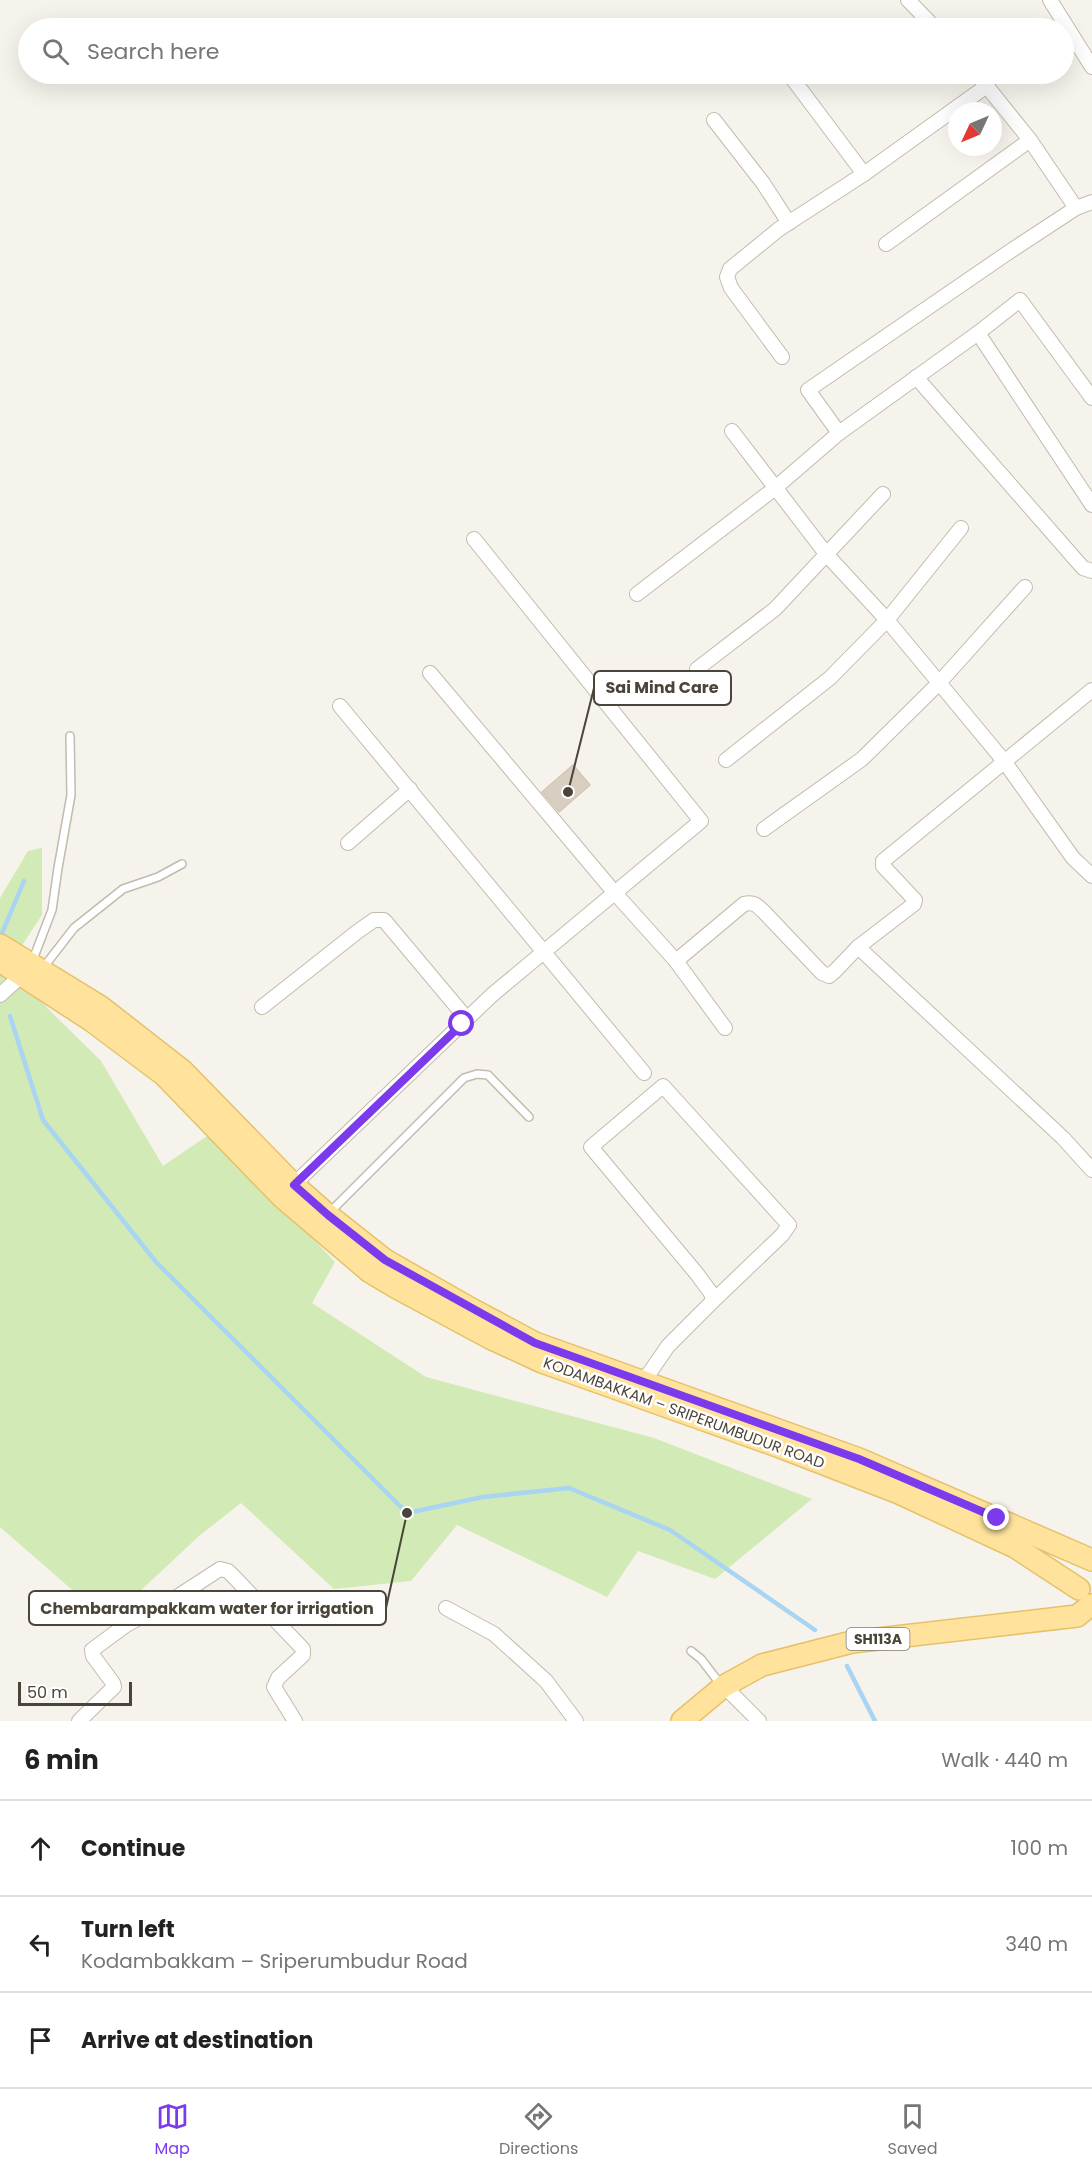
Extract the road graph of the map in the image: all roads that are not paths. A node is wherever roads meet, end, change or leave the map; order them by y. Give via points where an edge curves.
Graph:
1 (908, 0) edge
2 (1050, 0) edge
3 (925, 18) edge
4 (1061, 18) edge
5 (1074, 38) edge
6 (1092, 67) edge
7 (796, 84) edge
8 (988, 85) joint
9 (714, 120) dead end
10 (1030, 140) junction
11 (864, 174) junction
12 (1092, 202) edge
13 (1076, 208) junction
14 (789, 223) junction
15 (886, 244) dead end
16 (978, 333) junction
17 (782, 357) dead end
18 (916, 377) junction
19 (1092, 398) edge
20 (732, 431) dead end
21 (839, 433) junction
22 (774, 489) junction
23 (883, 494) dead end
24 (1092, 505) edge
25 (961, 528) dead end
26 (474, 539) dead end
27 (827, 555) junction
28 (1092, 571) edge
29 (1025, 587) dead end
30 (637, 594) dead end
31 (887, 620) junction
32 (697, 669) dead end
33 (430, 673) dead end
34 (939, 683) junction
35 (1092, 690) edge
36 (340, 706) dead end
37 (70, 736) dead end
38 (726, 760) dead end
39 (1004, 761) junction
40 (410, 789) junction
41 (764, 829) dead end
42 (348, 843) dead end
43 (182, 864) dead end
44 (1092, 876) edge
45 (614, 892) junction
46 (0, 945) edge
47 (858, 947) junction
48 (545, 952) junction
49 (0, 961) edge
50 (676, 961) junction
51 (28, 968) junction
52 (0, 995) edge
53 (262, 1007) dead end
54 (467, 1019) junction
55 (725, 1028) dead end
56 (644, 1073) dead end
57 (529, 1117) dead end
58 (1092, 1170) edge
59 (288, 1191) junction
60 (328, 1215) junction
61 (713, 1301) junction
62 (639, 1388) junction
63 (1092, 1561) edge
64 (1087, 1600) edge
65 (446, 1608) dead end
66 (691, 1650) dead end
67 (723, 1687) junction
68 (79, 1721) edge
69 (295, 1721) edge
70 (576, 1721) edge
71 (682, 1721) edge
72 (759, 1721) edge

1 - 3 street
2 - 4 street
5 - 6 street
7 - 11 street
8 - 10 street
8 - 11 street
9 - 14 street
10 - 13 street
10 - 15 street
11 - 14 street
12 - 13 street
13 - 21 street via 808,390
14 - 17 street via 730,269 727,277
16 - 18 street
16 - 19 street via 1020,300
16 - 24 street
18 - 21 street
18 - 28 street via 1083,568
20 - 22 street
21 - 22 street
22 - 27 street
22 - 30 street
23 - 27 street
25 - 31 street
26 - 45 street via 701,821
27 - 31 street
27 - 32 street via 775,609
29 - 34 street
31 - 34 street
31 - 38 street via 831,678
33 - 45 street
34 - 39 street
34 - 41 street via 862,759
35 - 39 street
36 - 40 street
37 - 51 lane via 71,795 52,910
39 - 44 street via 1073,858
39 - 47 street via 883,861 883,866 915,900
40 - 42 street
40 - 48 street
43 - 51 lane via 123,889
45 - 48 street
45 - 50 street
46 - 51 main road, KODAMBAKKAM – SRIPERUMBUDUR ROAD
47 - 50 street via 829,976 750,903
47 - 58 street via 1063,1137
48 - 54 street
48 - 56 street
49 - 51 main road, KODAMBAKKAM – SRIPERUMBUDUR ROAD
50 - 55 street
51 - 52 street
51 - 59 main road, KODAMBAKKAM – SRIPERUMBUDUR ROAD via 101,1007 183,1071
53 - 54 street via 357,932 374,920 384,920
54 - 59 street
57 - 60 lane via 488,1075 464,1078
59 - 60 main road, KODAMBAKKAM – SRIPERUMBUDUR ROAD
59 - 62 main road, KODAMBAKKAM – SRIPERUMBUDUR ROAD via 370,1272 397,1288 542,1362
60 - 62 main road, KODAMBAKKAM – SRIPERUMBUDUR ROAD via 385,1260 535,1343
61 - 61 street via 697,1274 591,1147 663,1086 789,1225
61 - 62 street via 669,1346
62 - 63 main road, KODAMBAKKAM – SRIPERUMBUDUR ROAD via 859,1459
62 - 64 main road, KODAMBAKKAM – SRIPERUMBUDUR ROAD via 899,1493 1015,1547 1045,1565
63 - 64 main road, KODAMBAKKAM – SRIPERUMBUDUR ROAD via 1080,1575
64 - 67 main road, SH113A via 1077,1616 852,1641 762,1665
65 - 70 street via 494,1634 546,1681
66 - 67 lane
67 - 71 main road, SH113A
67 - 72 street
68 - 69 street via 114,1687 92,1650 220,1569 236,1579 303,1649 303,1655 278,1678 274,1687

